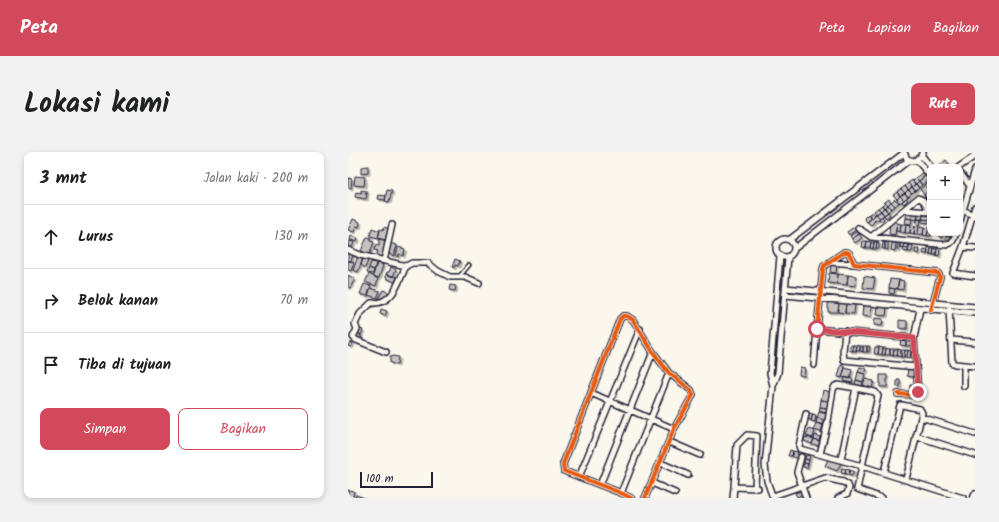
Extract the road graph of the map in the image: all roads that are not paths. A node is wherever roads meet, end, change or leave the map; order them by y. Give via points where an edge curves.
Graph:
1 (904, 153) edge
2 (922, 154) edge
3 (975, 156) edge
4 (909, 160) junction
5 (917, 160) junction
6 (928, 164) edge
7 (963, 164) edge
8 (927, 166) edge
9 (975, 170) edge
10 (963, 177) edge
11 (970, 186) junction
12 (963, 204) edge
13 (927, 207) edge
14 (963, 208) edge
15 (975, 208) edge
16 (904, 210) junction
17 (927, 212) edge
18 (974, 216) edge
19 (392, 225) dead end
20 (858, 228) dead end
21 (955, 236) edge
22 (871, 237) junction
23 (789, 240) junction
24 (963, 247) junction
25 (795, 248) junction
26 (975, 248) edge
27 (348, 250) edge
28 (780, 256) junction
29 (788, 257) junction
30 (384, 260) junction
31 (830, 262) junction
32 (854, 264) junction
33 (406, 266) junction
34 (469, 266) dead end
35 (975, 276) edge
36 (459, 277) junction
37 (479, 283) dead end
38 (786, 288) junction
39 (820, 291) junction
40 (785, 295) junction
41 (819, 298) junction
42 (932, 303) junction
43 (949, 304) junction
44 (975, 307) edge
45 (920, 309) junction
46 (931, 310) junction
47 (949, 311) junction
48 (975, 313) edge
49 (640, 329) junction
50 (817, 329) junction
51 (845, 332) junction
52 (914, 338) junction
53 (952, 340) junction
54 (975, 342) edge
55 (386, 352) dead end
56 (653, 352) junction
57 (814, 365) dead end
58 (964, 366) junction
59 (974, 366) dead end
60 (916, 367) junction
61 (669, 373) junction
62 (773, 386) junction
63 (964, 386) dead end
64 (856, 388) junction
65 (591, 393) junction
66 (898, 394) dead end
67 (609, 401) junction
68 (631, 410) junction
69 (806, 414) dead end
70 (921, 417) junction
71 (651, 419) junction
72 (674, 429) junction
73 (975, 434) edge
74 (916, 436) junction
75 (670, 442) junction
76 (820, 454) junction
77 (975, 454) edge
78 (700, 455) dead end
79 (801, 458) dead end
80 (841, 460) junction
81 (661, 463) junction
82 (862, 466) junction
83 (884, 472) junction
84 (688, 475) dead end
85 (579, 477) junction
86 (906, 479) junction
87 (652, 483) junction
88 (600, 485) junction
89 (802, 486) junction
90 (734, 487) junction
91 (621, 493) junction
92 (675, 493) dead end
93 (975, 494) edge
94 (773, 497) edge
95 (631, 498) edge
96 (645, 498) edge
97 (733, 498) edge
98 (806, 498) edge
99 (838, 498) edge
100 (882, 498) edge
101 (963, 498) edge
102 (973, 498) edge

1 - 4 street
1 - 23 street
2 - 5 street
2 - 6 street
3 - 7 street
4 - 5 street
4 - 25 street
5 - 8 street
9 - 11 street
10 - 11 street
11 - 12 street
13 - 16 street via 923,200 918,198
14 - 18 street
15 - 18 street
16 - 17 street
16 - 22 street
18 - 24 street
19 - 30 street
20 - 22 street
21 - 22 street via 951,244 947,245
23 - 25 street
23 - 28 street via 782,239 777,244
24 - 26 street
24 - 35 street via 953,273
25 - 29 street
27 - 30 street
28 - 29 street
28 - 62 street via 770,376
29 - 38 street
30 - 33 street
31 - 32 street
31 - 32 street via 847,252
31 - 39 street via 824,266
32 - 42 street via 938,273 940,277
33 - 36 street via 412,263 428,263 445,275
33 - 55 street via 391,295 382,303 371,303 360,314 355,324 357,329 353,337 356,340
34 - 36 lane
36 - 37 street
38 - 39 street
38 - 40 street
39 - 41 street
39 - 42 street
40 - 41 street
40 - 62 street via 778,373
41 - 45 street
41 - 50 street
42 - 43 street
42 - 46 street
43 - 44 street
43 - 47 street
45 - 46 street
45 - 52 street
46 - 47 street
47 - 48 street
47 - 53 street
49 - 56 street
49 - 65 street via 627,316 620,319
49 - 67 street
50 - 51 street
50 - 57 street
51 - 52 street
51 - 60 street via 844,360
52 - 60 street
53 - 54 street
53 - 58 street via 953,364
56 - 61 street
56 - 68 street
58 - 59 street
58 - 63 street
60 - 66 street via 917,394
61 - 71 street
61 - 72 street via 691,390 693,395
62 - 94 street via 765,466
64 - 76 street via 835,386
64 - 80 street
64 - 82 street via 875,392 878,396
65 - 67 street
65 - 85 street via 563,464 564,471
67 - 68 street
67 - 85 street
68 - 71 street
68 - 88 street
69 - 76 street via 800,449
70 - 73 street
70 - 74 street
70 - 83 street via 920,409 900,405
71 - 72 street
71 - 91 street
72 - 75 street
74 - 77 street
74 - 86 street
75 - 78 street
75 - 81 street
76 - 80 street
79 - 89 street via 798,472
80 - 82 street
81 - 84 street
81 - 87 street
82 - 83 street
82 - 100 street via 856,489
83 - 86 street
85 - 88 street
86 - 101 street
87 - 92 street
87 - 96 street
88 - 91 street
89 - 94 street
89 - 98 street
89 - 99 street via 826,478 846,483 849,488 847,494
90 - 90 street via 737,444 746,436 757,435 757,488
90 - 97 street
91 - 95 street
93 - 102 street

